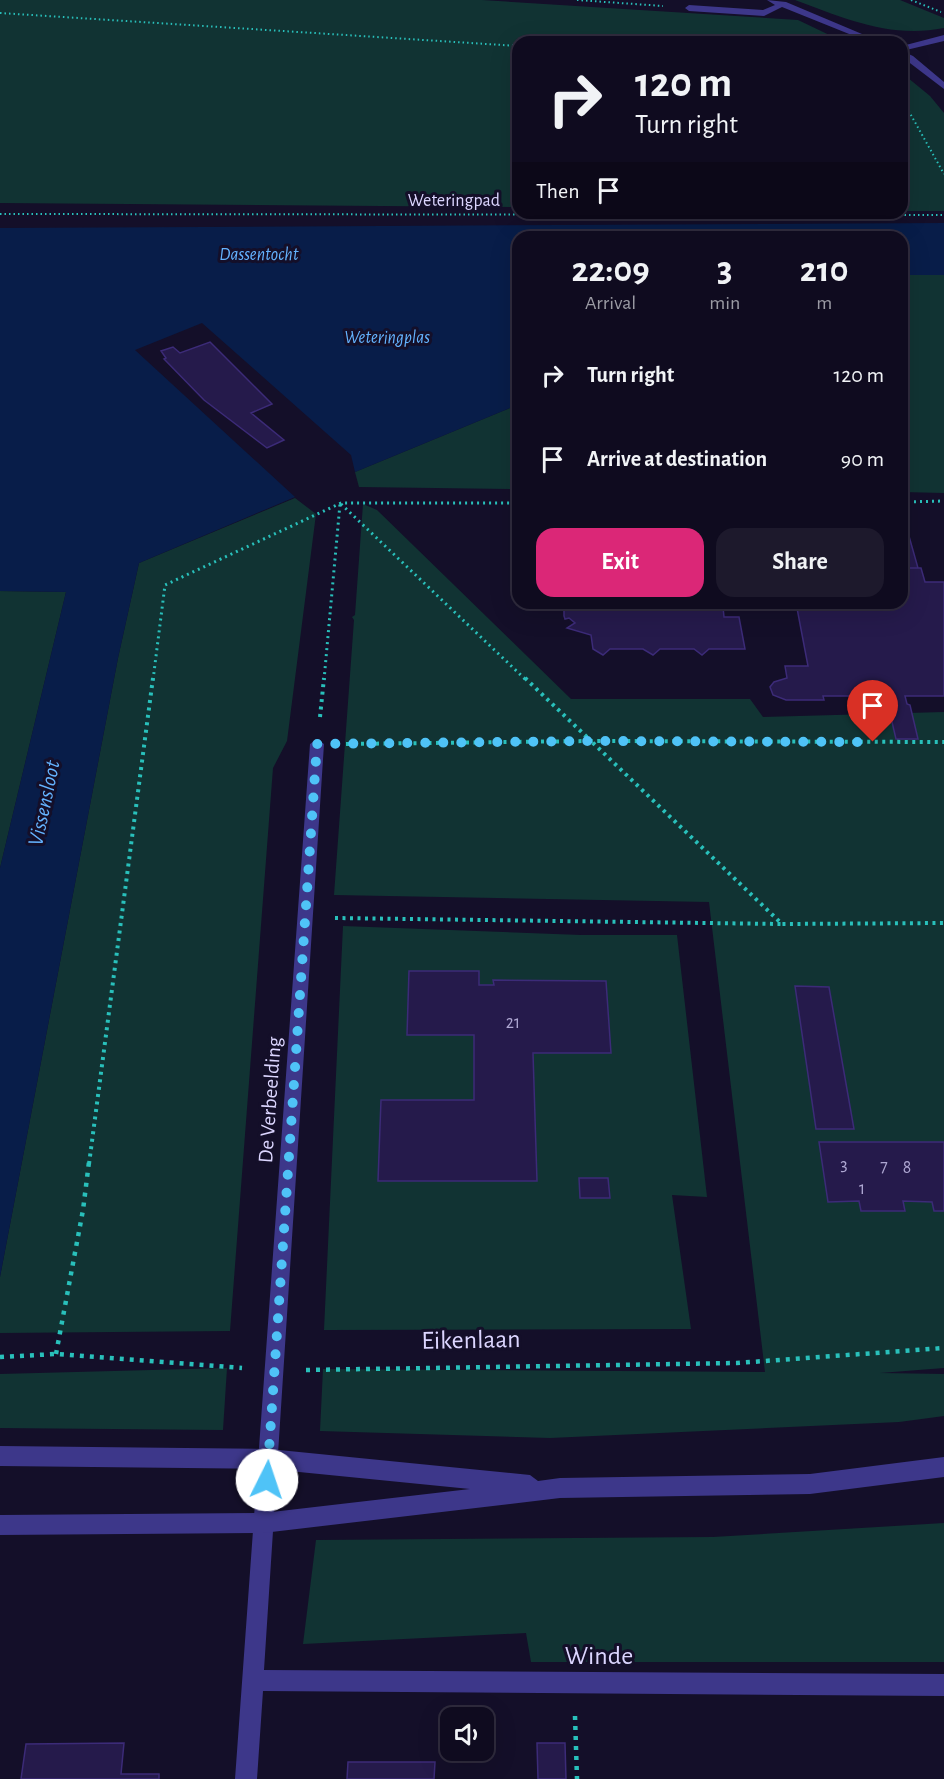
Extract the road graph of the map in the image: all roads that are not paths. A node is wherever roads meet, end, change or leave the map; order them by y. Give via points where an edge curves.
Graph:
1 (771, 0) edge
2 (783, 4) junction
3 (689, 8) road end
4 (863, 36) edge
5 (944, 38) edge
6 (908, 47) edge
7 (908, 57) edge
8 (944, 86) edge
9 (317, 744) road end
10 (0, 1456) edge
11 (269, 1459) junction
12 (944, 1467) edge
13 (560, 1488) junction
14 (263, 1523) junction
15 (0, 1525) edge
16 (254, 1680) junction
17 (944, 1684) edge
18 (246, 1779) edge

1 - 2 street
2 - 3 street via 764,13
2 - 4 street
5 - 6 street
7 - 8 street
9 - 11 street, De Verbeelding
10 - 11 street
11 - 13 street
11 - 14 street
12 - 13 street via 810,1484
13 - 14 street
14 - 15 street
14 - 16 street
16 - 17 street, Winde
16 - 18 street

